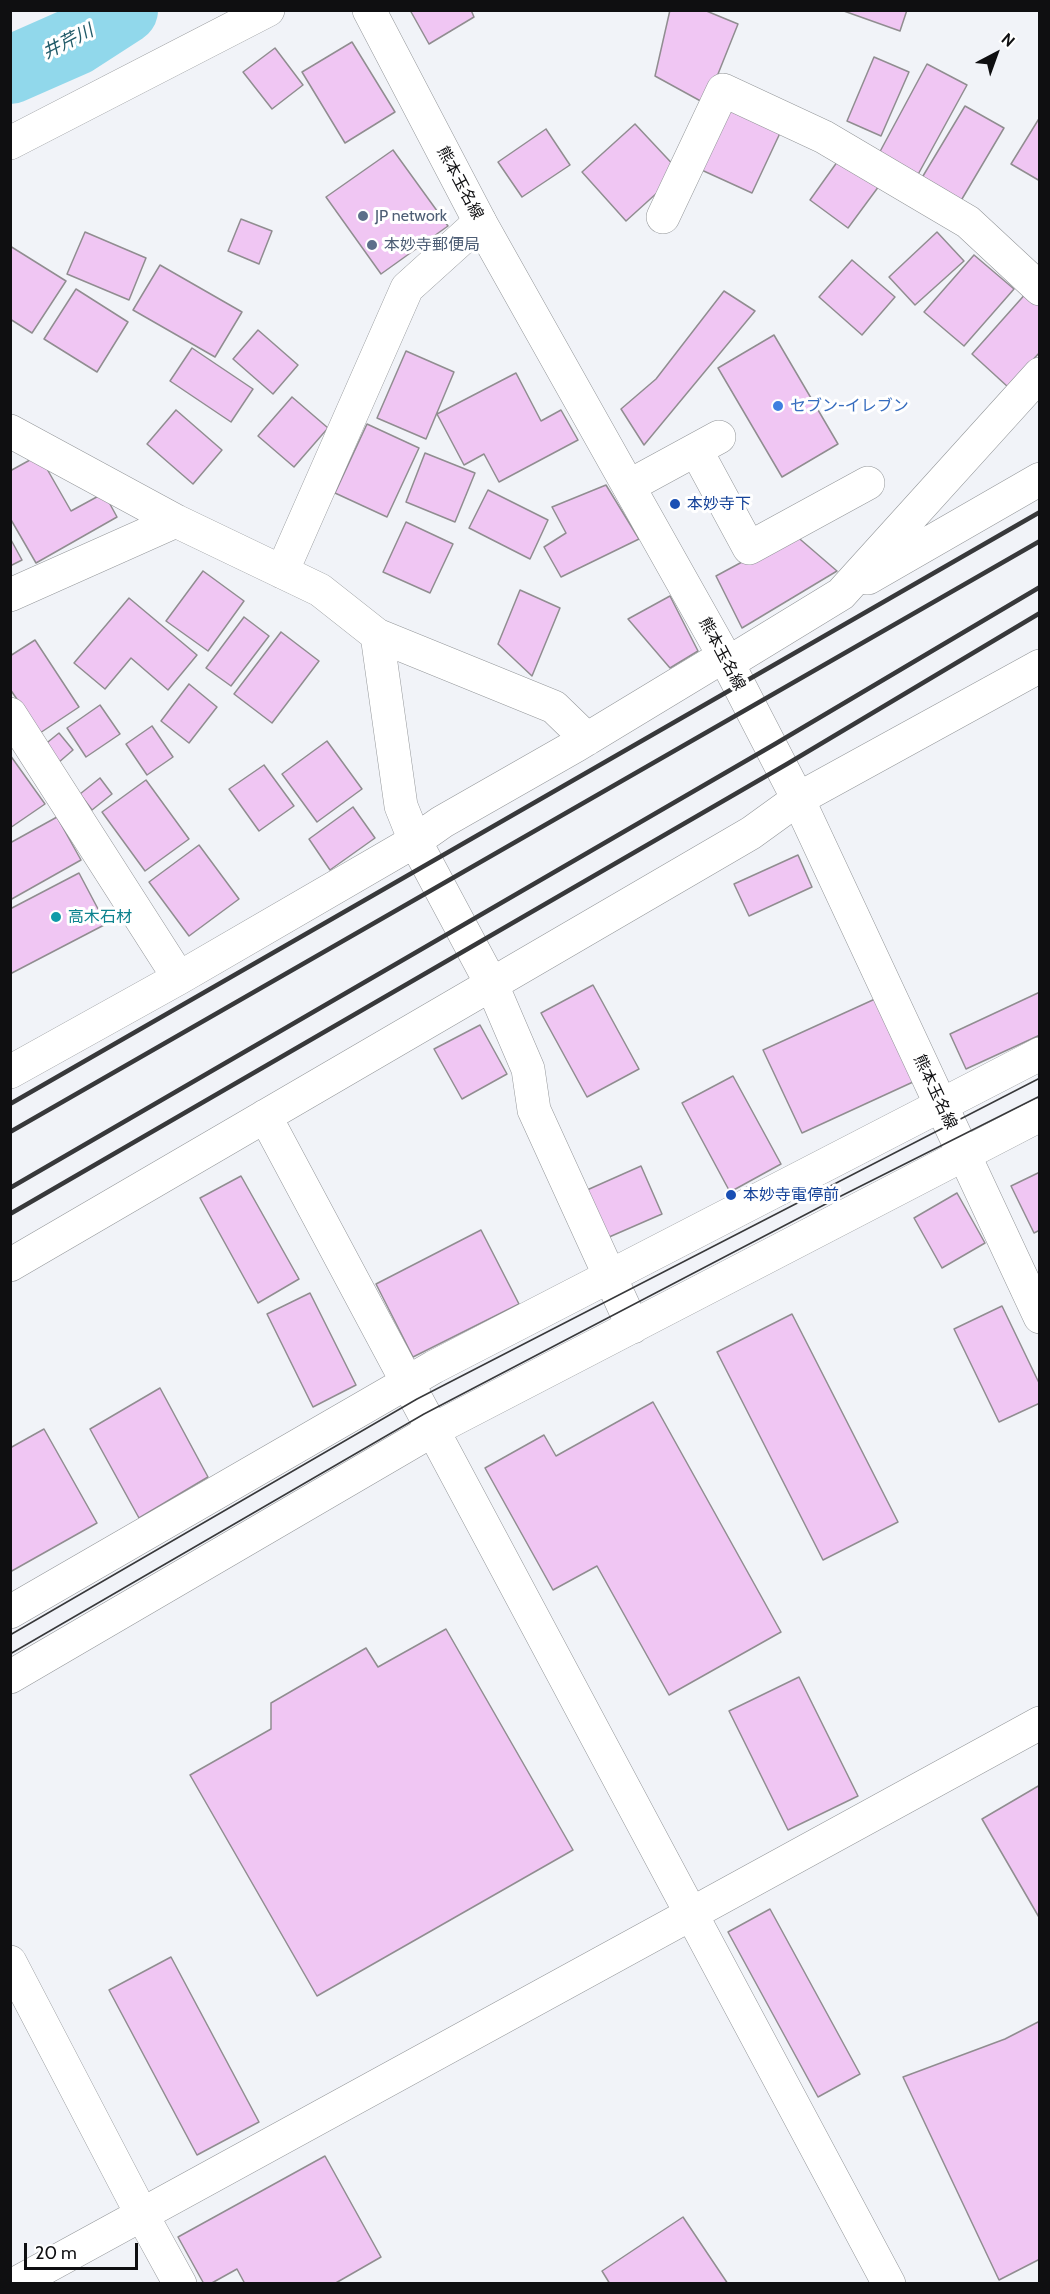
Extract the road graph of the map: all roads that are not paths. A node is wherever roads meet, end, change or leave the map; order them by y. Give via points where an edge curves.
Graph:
1 (268, 10) edge
2 (369, 10) edge
3 (10, 143) edge
4 (663, 218) dead end
5 (480, 222) junction
6 (1040, 289) edge
7 (1040, 374) edge
8 (10, 430) edge
9 (1040, 479) edge
10 (868, 483) dead end
11 (629, 486) junction
12 (176, 520) junction
13 (282, 572) junction
14 (841, 594) junction
15 (10, 595) edge
16 (377, 634) junction
17 (726, 660) junction
18 (1040, 666) edge
19 (10, 714) edge
20 (587, 739) junction
21 (798, 799) junction
22 (415, 841) junction
23 (179, 978) junction
24 (492, 985) junction
25 (1040, 1054) edge
26 (10, 1072) edge
27 (941, 1107) junction
28 (1040, 1115) edge
29 (265, 1116) junction
30 (964, 1155) junction
31 (10, 1265) edge
32 (611, 1278) junction
33 (1040, 1317) edge
34 (633, 1327) junction
35 (408, 1382) junction
36 (433, 1430) junction
37 (10, 1612) edge
38 (10, 1677) edge
39 (1040, 1722) edge
40 (690, 1914) junction
41 (10, 1962) edge
42 (141, 2213) junction
43 (15, 2283) edge
44 (180, 2283) edge
45 (889, 2283) edge

1 - 3 street
2 - 5 street, 熊本玉名線
4 - 6 street via 723,90 824,137 968,222
5 - 11 street, 熊本玉名線
5 - 13 street via 407,288
7 - 14 street
8 - 12 street
9 - 14 street
10 - 11 street via 749,548 708,443
11 - 17 street, 熊本玉名線
12 - 13 street
12 - 15 street
13 - 16 street via 320,590
14 - 17 street
16 - 20 street via 554,707
16 - 22 street via 401,806
17 - 20 street
17 - 21 street, 熊本玉名線
18 - 21 street
19 - 23 street
20 - 22 street
21 - 24 street via 751,833
21 - 27 street, 熊本玉名線
22 - 23 street
22 - 24 street
23 - 26 street
24 - 29 street
24 - 32 street via 528,1069 534,1110
25 - 27 street
27 - 30 street, 熊本玉名線
27 - 32 street
28 - 30 street
29 - 31 street
29 - 35 street
30 - 33 street, 熊本玉名線
30 - 34 street
32 - 34 street
32 - 35 street
34 - 36 street
35 - 36 street
35 - 37 street
36 - 38 street
36 - 40 street
39 - 40 street
40 - 42 street
40 - 45 street
41 - 42 street
42 - 43 street
42 - 44 street

